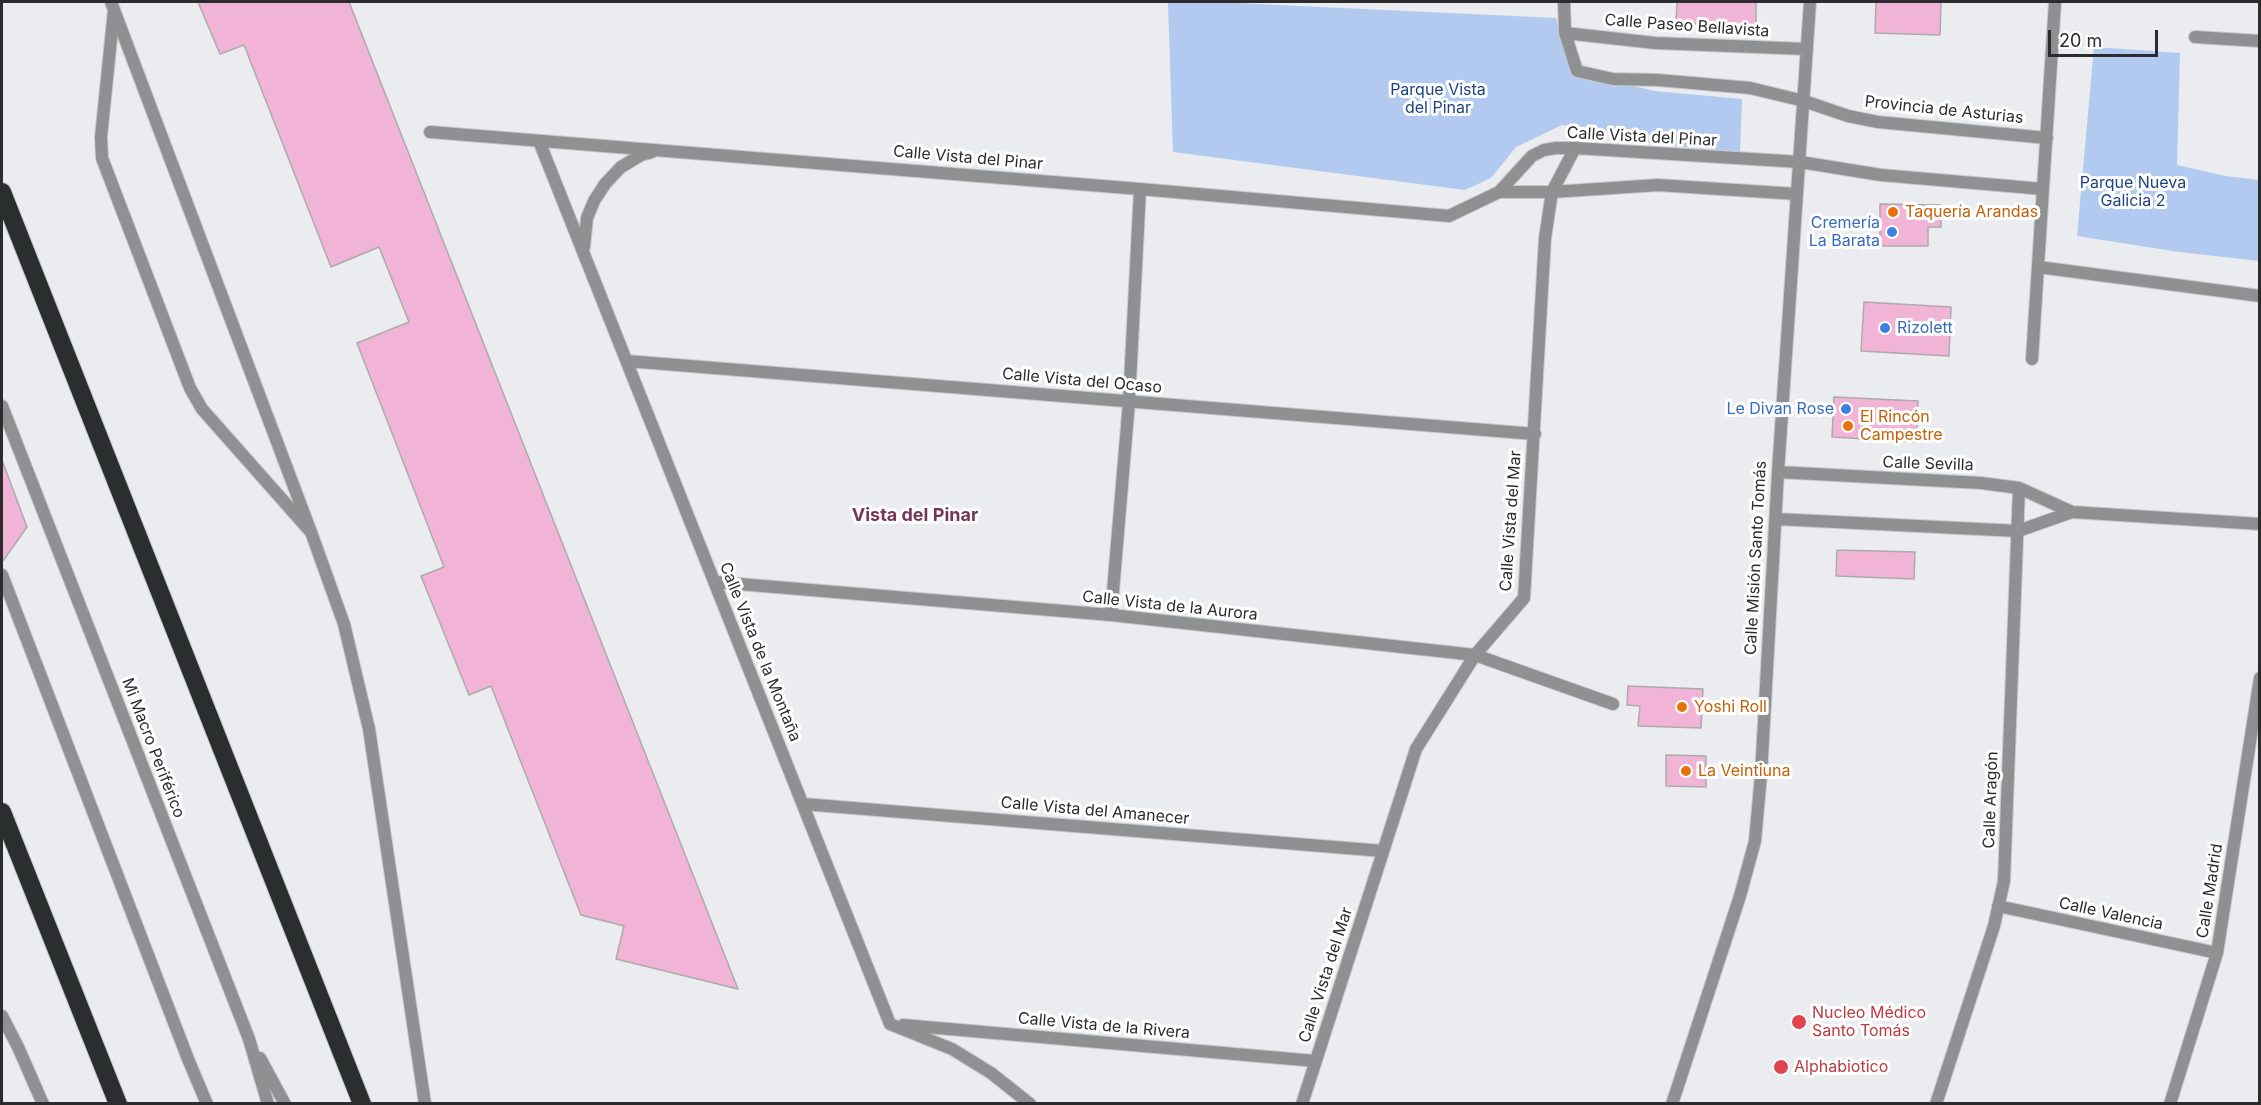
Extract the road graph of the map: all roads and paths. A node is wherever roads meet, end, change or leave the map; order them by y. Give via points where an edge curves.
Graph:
1 (1564, 2) edge
2 (1810, 2) edge
3 (2055, 2) edge
4 (113, 5) edge
5 (1565, 33) junction
6 (2195, 38) dead end
7 (2259, 41) edge
8 (1806, 49) junction
9 (1804, 100) junction
10 (430, 132) dead end
11 (2048, 138) junction
12 (540, 141) junction
13 (1575, 148) junction
14 (662, 150) junction
15 (1800, 162) junction
16 (1140, 189) junction
17 (2043, 189) junction
18 (2, 192) edge
19 (1498, 192) junction
20 (1552, 192) junction
21 (1797, 194) junction
22 (584, 250) junction
23 (2038, 267) junction
24 (2259, 296) edge
25 (2032, 359) dead end
26 (627, 362) junction
27 (1129, 402) junction
28 (2, 405) edge
29 (1534, 434) junction
30 (1778, 472) junction
31 (2019, 488) junction
32 (2072, 512) junction
33 (1776, 519) junction
34 (2259, 524) edge
35 (2018, 531) junction
36 (311, 532) junction
37 (2, 575) edge
38 (715, 582) junction
39 (1111, 615) junction
40 (1475, 655) junction
41 (2259, 678) edge
42 (1613, 704) dead end
43 (803, 804) junction
44 (2, 812) edge
45 (1383, 851) junction
46 (1998, 906) junction
47 (2217, 953) junction
48 (2, 1016) edge
49 (890, 1024) junction
50 (249, 1039) junction
51 (188, 1059) junction
52 (1315, 1061) junction
53 (43, 1104) edge
54 (118, 1104) edge
55 (198, 1104) edge
56 (207, 1104) edge
57 (268, 1104) edge
58 (285, 1104) edge
59 (362, 1104) edge
60 (425, 1104) edge
61 (1030, 1104) edge
62 (1302, 1104) edge
63 (1672, 1104) edge
64 (1936, 1104) edge
65 (2170, 1104) edge

1 - 5 street
2 - 8 street, Calle Misión Santo Tomás
3 - 11 street
4 - 36 street
4 - 36 street via 102,158 190,388 202,409
5 - 8 street, Calle Paseo Bellavista via 1655,43
5 - 9 street via 1577,71 1613,79 1750,88
6 - 7 street
8 - 9 street, Calle Misión Santo Tomás
9 - 11 street, Provincia de Asturias via 1878,122
9 - 15 street, Calle Misión Santo Tomás
10 - 12 street, Calle Vista del Pinar
11 - 17 street
12 - 14 street, Calle Vista del Pinar
12 - 22 street, Calle Vista de la Montaña
13 - 15 street, Calle Vista del Pinar
13 - 19 street, Calle Vista del Pinar via 1544,150 1532,156
13 - 20 street, Calle Vista del Mar
14 - 16 street, Calle Vista del Pinar
14 - 22 street via 641,154 605,184 587,218
15 - 17 street via 1881,175
15 - 21 street, Calle Misión Santo Tomás
16 - 19 street, Calle Vista del Pinar via 1449,216
16 - 27 street
17 - 23 street
18 - 59 highway
19 - 20 street, Calle Vista del Pinar
20 - 21 street, Calle Vista del Pinar via 1658,185
20 - 29 street, Calle Vista del Mar via 1545,238
21 - 30 street, Calle Misión Santo Tomás
22 - 26 street, Calle Vista de la Montaña
23 - 24 street
23 - 25 street
26 - 27 street, Calle Vista del Ocaso
26 - 38 street, Calle Vista de la Montaña
27 - 29 street, Calle Vista del Ocaso
27 - 39 street
28 - 50 street, Mi Macro Periférico
29 - 40 street, Calle Vista del Mar via 1524,598
30 - 31 street, Calle Sevilla
30 - 33 street, Calle Misión Santo Tomás
31 - 32 street, Calle Sevilla
31 - 35 street, Calle Aragón
32 - 34 street, Calle Sevilla
32 - 35 street, Calle Sevilla
33 - 35 street, Calle Sevilla
33 - 63 street, Calle Misión Santo Tomás via 1755,841
35 - 46 street, Calle Aragón via 2004,881
36 - 60 street via 344,624 369,729
37 - 51 street
38 - 39 street, Calle Vista de la Aurora
38 - 43 street, Calle Vista de la Montaña
39 - 40 street, Calle Vista de la Aurora
40 - 42 street, Calle Vista de la Aurora
40 - 45 street, Calle Vista del Mar via 1416,749
41 - 47 street, Calle Madrid
43 - 45 street, Calle Vista del Amanecer
43 - 49 street, Calle Vista de la Montaña
44 - 54 highway
45 - 52 street, Calle Vista del Mar
46 - 47 street, Calle Valencia
46 - 64 street, Calle Aragón
47 - 65 street, Calle Madrid
48 - 53 street
49 - 52 street, Calle Vista de la Rivera
49 - 61 street via 952,1049
50 - 57 street, Mi Macro Periférico
50 - 58 street
51 - 55 street
51 - 56 street
52 - 62 street, Calle Vista del Mar

